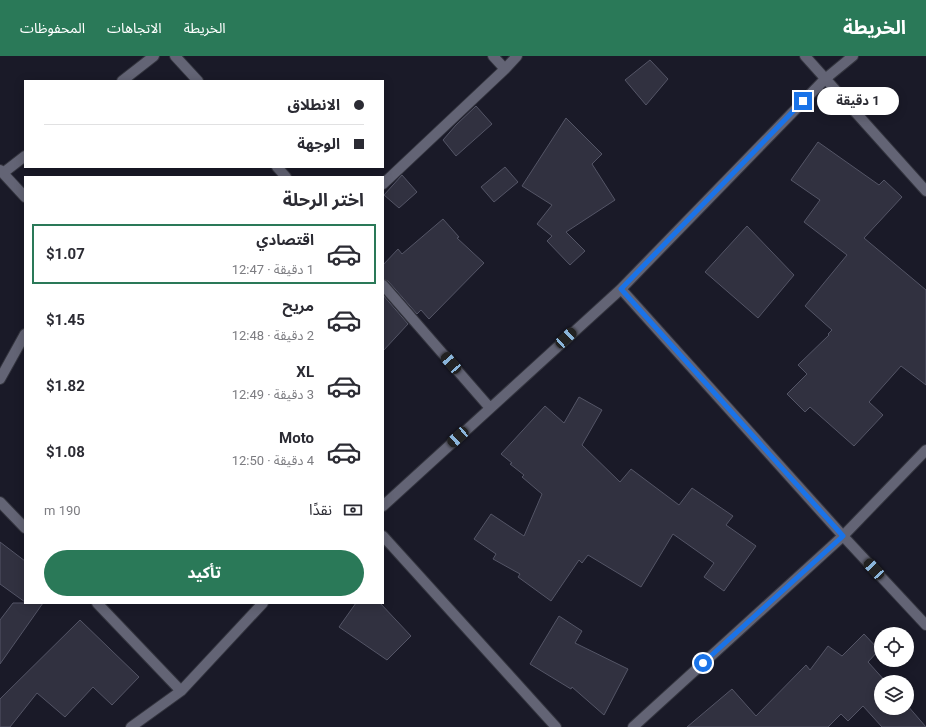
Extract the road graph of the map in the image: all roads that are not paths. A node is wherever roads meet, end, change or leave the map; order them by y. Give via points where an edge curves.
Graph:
1 (154, 56) edge
2 (175, 56) edge
3 (493, 56) edge
4 (516, 56) edge
5 (805, 56) edge
6 (853, 56) edge
7 (505, 69) junction
8 (825, 79) junction
9 (123, 80) edge
10 (197, 80) edge
11 (24, 157) edge
12 (278, 168) edge
13 (2, 172) edge
14 (285, 176) edge
15 (384, 183) edge
16 (926, 191) edge
17 (24, 196) edge
18 (384, 286) edge
19 (621, 289) junction
20 (24, 336) edge
21 (0, 379) edge
22 (490, 408) junction
23 (926, 450) edge
24 (0, 502) edge
25 (384, 505) edge
26 (24, 527) edge
27 (843, 536) junction
28 (384, 537) edge
29 (98, 604) edge
30 (262, 604) edge
31 (926, 625) edge
32 (181, 690) junction
33 (131, 727) edge
34 (556, 727) edge
35 (633, 727) edge

1 - 9 street
2 - 10 street
3 - 7 street
4 - 7 street
5 - 8 street
6 - 8 street
7 - 15 street
8 - 16 street
8 - 19 street
11 - 13 street
12 - 14 street
13 - 17 street
18 - 22 street
19 - 22 street
19 - 27 street
20 - 21 street
22 - 25 street
23 - 27 street
24 - 26 street
27 - 31 street
27 - 35 street
28 - 34 street
29 - 32 street
30 - 32 street
32 - 33 street

